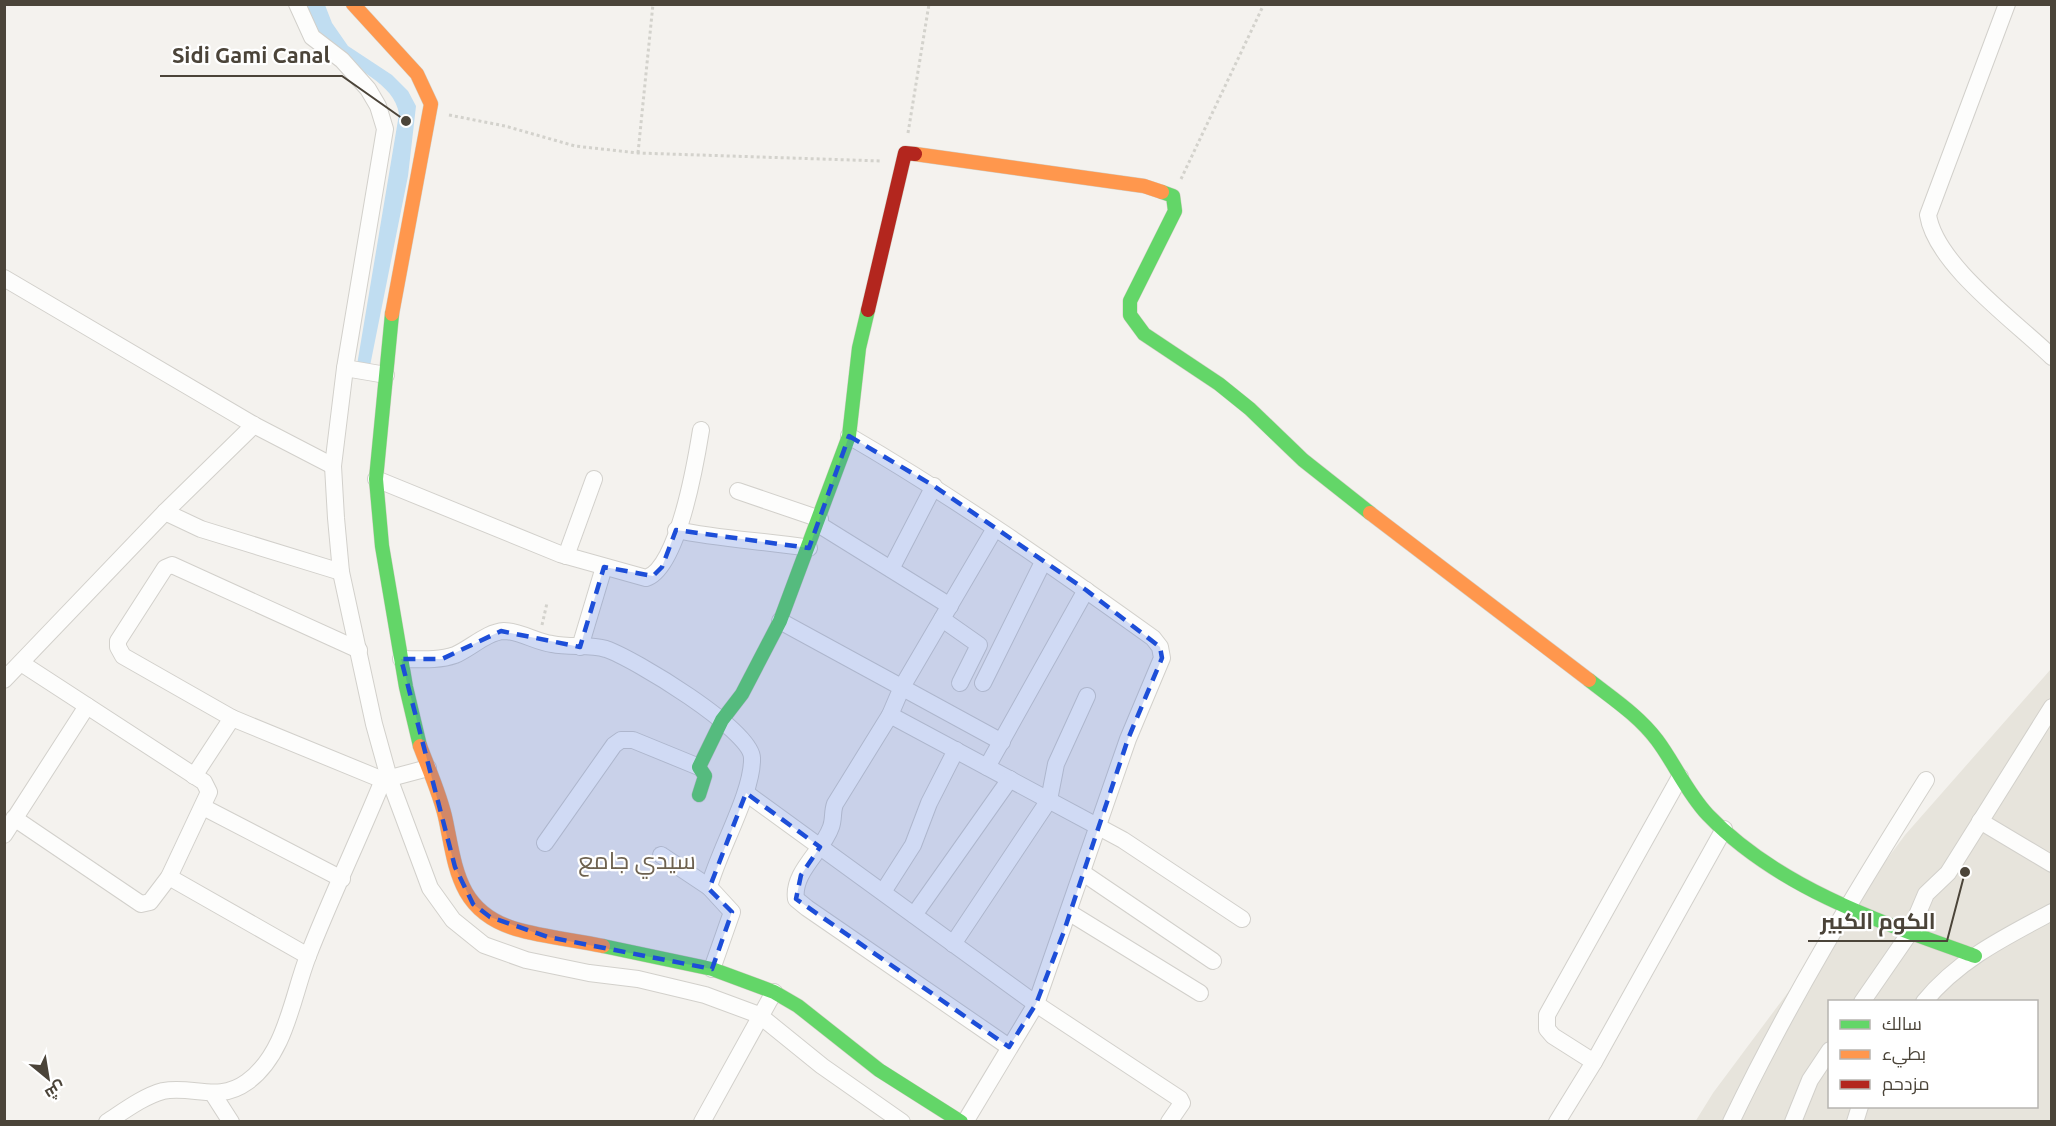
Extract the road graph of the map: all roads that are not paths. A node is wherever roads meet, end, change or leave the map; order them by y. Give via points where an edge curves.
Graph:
1 (297, 4) edge
2 (353, 4) edge
3 (2007, 4) edge
4 (4, 278) edge
5 (2052, 357) edge
6 (345, 368) junction
7 (386, 375) junction
8 (254, 425) junction
9 (701, 429) dead end
10 (849, 436) junction
11 (333, 466) junction
12 (376, 479) junction
13 (594, 479) dead end
14 (934, 486) junction
15 (738, 491) dead end
16 (165, 512) junction
17 (819, 522) junction
18 (676, 530) junction
19 (994, 530) junction
20 (809, 548) junction
21 (566, 556) junction
22 (1043, 562) junction
23 (604, 567) junction
24 (891, 569) junction
25 (341, 572) junction
26 (1086, 590) junction
27 (946, 613) junction
28 (780, 621) junction
29 (580, 647) junction
30 (359, 650) junction
31 (401, 659) junction
32 (21, 663) junction
33 (4, 680) edge
34 (960, 683) dead end
35 (983, 683) dead end
36 (902, 687) junction
37 (1087, 696) dead end
38 (87, 706) junction
39 (2052, 707) edge
40 (890, 715) junction
41 (232, 718) junction
42 (722, 720) junction
43 (1002, 742) junction
44 (956, 750) junction
45 (699, 767) junction
46 (987, 767) junction
47 (428, 768) junction
48 (194, 776) junction
49 (1680, 777) junction
50 (386, 779) junction
51 (1010, 779) junction
52 (1926, 780) dead end
53 (746, 792) junction
54 (699, 795) dead end
55 (1049, 800) junction
56 (203, 807) junction
57 (14, 818) junction
58 (1980, 821) junction
59 (1098, 826) junction
60 (1724, 829) junction
61 (4, 835) edge
62 (545, 843) dead end
63 (820, 847) junction
64 (661, 855) dead end
65 (2052, 864) edge
66 (1083, 873) junction
67 (169, 877) junction
68 (342, 879) junction
69 (709, 887) junction
70 (883, 892) junction
71 (1847, 906) junction
72 (2052, 912) edge
73 (1070, 913) junction
74 (914, 915) junction
75 (1242, 919) dead end
76 (1909, 934) junction
77 (953, 944) junction
78 (308, 956) junction
79 (1975, 956) junction
80 (1213, 961) dead end
81 (712, 969) junction
82 (774, 993) junction
83 (1200, 993) dead end
84 (1863, 1000) edge
85 (1926, 1000) edge
86 (1036, 1004) junction
87 (759, 1015) junction
88 (1009, 1047) junction
89 (1828, 1053) edge
90 (1594, 1062) junction
91 (213, 1094) junction
92 (107, 1122) edge
93 (231, 1122) edge
94 (702, 1122) edge
95 (902, 1122) edge
96 (963, 1122) edge
97 (1169, 1122) edge
98 (1557, 1122) edge
99 (1731, 1122) edge
100 (1793, 1122) edge

1 - 6 street via 312,37 342,60 368,89 385,129
2 - 7 street via 416,71 431,104 390,327
3 - 5 street via 1928,215 1938,244 1962,274
4 - 8 street
6 - 7 street
6 - 11 street
7 - 12 street
8 - 11 street
8 - 16 street
9 - 18 street via 694,474
10 - 14 street
10 - 17 street
10 - 49 street via 859,348 904,157 1144,186 1173,196 1174,211 1130,301 1130,315 1144,334 1219,384 1338,488 1636,716 1660,744
11 - 25 street
12 - 21 street
12 - 31 street via 382,546
13 - 21 street
14 - 19 street
14 - 24 street
15 - 17 street
16 - 25 street via 201,529
16 - 32 street
17 - 20 street
17 - 24 street
18 - 20 street via 712,538
18 - 23 street via 662,567 653,576 646,578
19 - 22 street
19 - 27 street
20 - 28 street
21 - 23 street
22 - 26 street
22 - 35 street
23 - 29 street
24 - 27 street
25 - 30 street
26 - 43 street
26 - 59 street via 1153,638 1162,658
27 - 34 street via 979,645
27 - 36 street
28 - 36 street
28 - 42 street via 742,694
29 - 31 street via 550,644 501,631 442,659
29 - 42 street via 605,649 645,667
30 - 41 street via 168,566 118,641 120,652
30 - 50 street
31 - 47 street
32 - 33 street
32 - 38 street
36 - 40 street
36 - 43 street
37 - 55 street via 1056,764
38 - 48 street
38 - 57 street
39 - 58 street
40 - 44 street
40 - 63 street via 835,804 832,826
41 - 48 street
41 - 50 street
42 - 45 street
42 - 53 street via 748,746 753,757
43 - 46 street
44 - 46 street
44 - 70 street via 913,845
45 - 54 street via 705,776
45 - 62 street via 633,740 621,740
46 - 51 street
47 - 50 street
47 - 81 street via 446,819 455,867 473,904 490,917 515,929 548,937
48 - 56 street via 204,782 209,792
49 - 60 street
49 - 90 street via 1546,1015 1546,1029
50 - 68 street
50 - 87 street via 430,888 453,920 484,945 525,960 705,995
51 - 55 street
51 - 74 street
52 - 71 street
53 - 63 street
53 - 69 street
55 - 59 street
55 - 77 street
56 - 67 street
56 - 68 street
57 - 61 street
57 - 67 street via 141,904 150,902
58 - 65 street
58 - 76 street via 1948,873 1926,894
59 - 66 street
59 - 75 street
60 - 71 street via 1790,877
60 - 90 street
63 - 70 street
63 - 88 street via 801,875 796,899
64 - 69 street
66 - 73 street
66 - 80 street
67 - 78 street
68 - 78 street
69 - 81 street via 732,912
70 - 74 street
71 - 76 street
71 - 99 street via 1770,1043
72 - 79 street
73 - 83 street
73 - 86 street
74 - 77 street
76 - 79 street
76 - 84 street
77 - 86 street
78 - 91 street via 280,1038 269,1058 246,1082
79 - 85 street via 1939,983
81 - 82 street
82 - 87 street
82 - 96 street via 798,1006 879,1070
86 - 88 street
86 - 97 street via 1180,1099 1182,1103
87 - 94 street
87 - 95 street via 822,1066
88 - 96 street
89 - 100 street via 1797,1105
90 - 98 street
91 - 92 street via 165,1091
91 - 93 street

